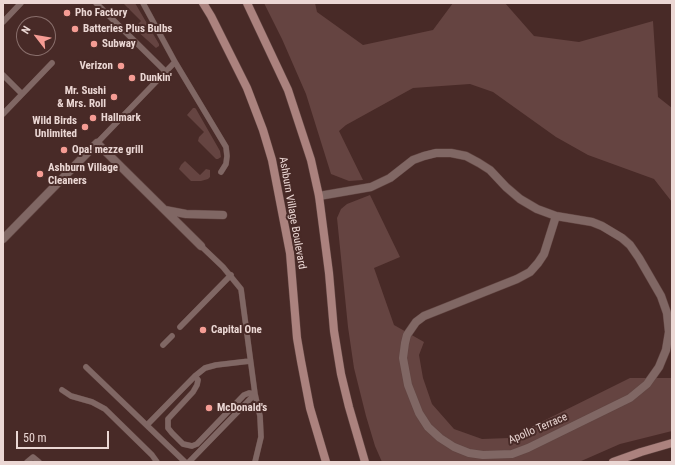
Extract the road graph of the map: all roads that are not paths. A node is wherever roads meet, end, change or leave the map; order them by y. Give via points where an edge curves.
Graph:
1 (21, 3) edge
2 (96, 3) edge
3 (143, 3) edge
4 (203, 3) edge
5 (247, 3) edge
6 (3, 22) edge
7 (175, 62) junction
8 (52, 63) dead end
9 (166, 72) junction
10 (3, 75) edge
11 (22, 94) junction
12 (3, 114) edge
13 (96, 143) junction
14 (221, 172) dead end
15 (319, 196) junction
16 (165, 210) junction
17 (223, 216) dead end
18 (556, 216) junction
19 (3, 239) edge
20 (201, 246) joint
21 (230, 275) junction
22 (180, 327) dead end
23 (172, 336) dead end
24 (163, 345) dead end
25 (250, 361) junction
26 (86, 367) dead end
27 (195, 376) junction
28 (62, 390) dead end
29 (255, 394) junction
30 (147, 426) junction
31 (672, 443) edge
32 (365, 460) edge
33 (27, 462) edge
34 (39, 462) edge
35 (157, 462) edge
36 (185, 462) edge
37 (189, 462) edge
38 (255, 462) edge
39 (326, 462) edge
40 (613, 462) edge

1 - 6 lane
2 - 9 lane
3 - 7 lane
4 - 39 main road, Ashburn Village Boulevard via 247,88 272,160 290,253 301,361 310,408
5 - 15 main road via 288,90 306,142
7 - 9 lane
7 - 14 lane via 226,147 226,164
8 - 11 lane
9 - 13 lane
10 - 11 lane
11 - 12 lane
13 - 16 street
13 - 19 street
15 - 18 street, Apollo Terrace via 371,187 390,178 413,160 436,153 451,153 466,156 479,163 520,198 537,209
15 - 32 main road via 334,331 349,407
16 - 17 street
16 - 20 street
18 - 18 street, Apollo Terrace via 544,254 530,272 424,316 407,335 404,358 408,385 418,413 432,431 454,447 482,455 512,454 528,448 630,398 647,384 659,367 668,338 667,313 661,296 640,258 630,245 612,231 592,222
20 - 21 lane
21 - 22 lane
21 - 25 lane via 241,290
23 - 24 lane
25 - 27 lane via 205,368
25 - 29 lane
26 - 30 lane
27 - 29 lane via 198,380 193,392 168,419 168,428 188,446 197,444 244,395
27 - 30 lane
28 - 35 lane via 105,410
29 - 37 lane
29 - 38 lane via 261,437
30 - 36 lane
31 - 40 main road
33 - 34 lane via 33,457

